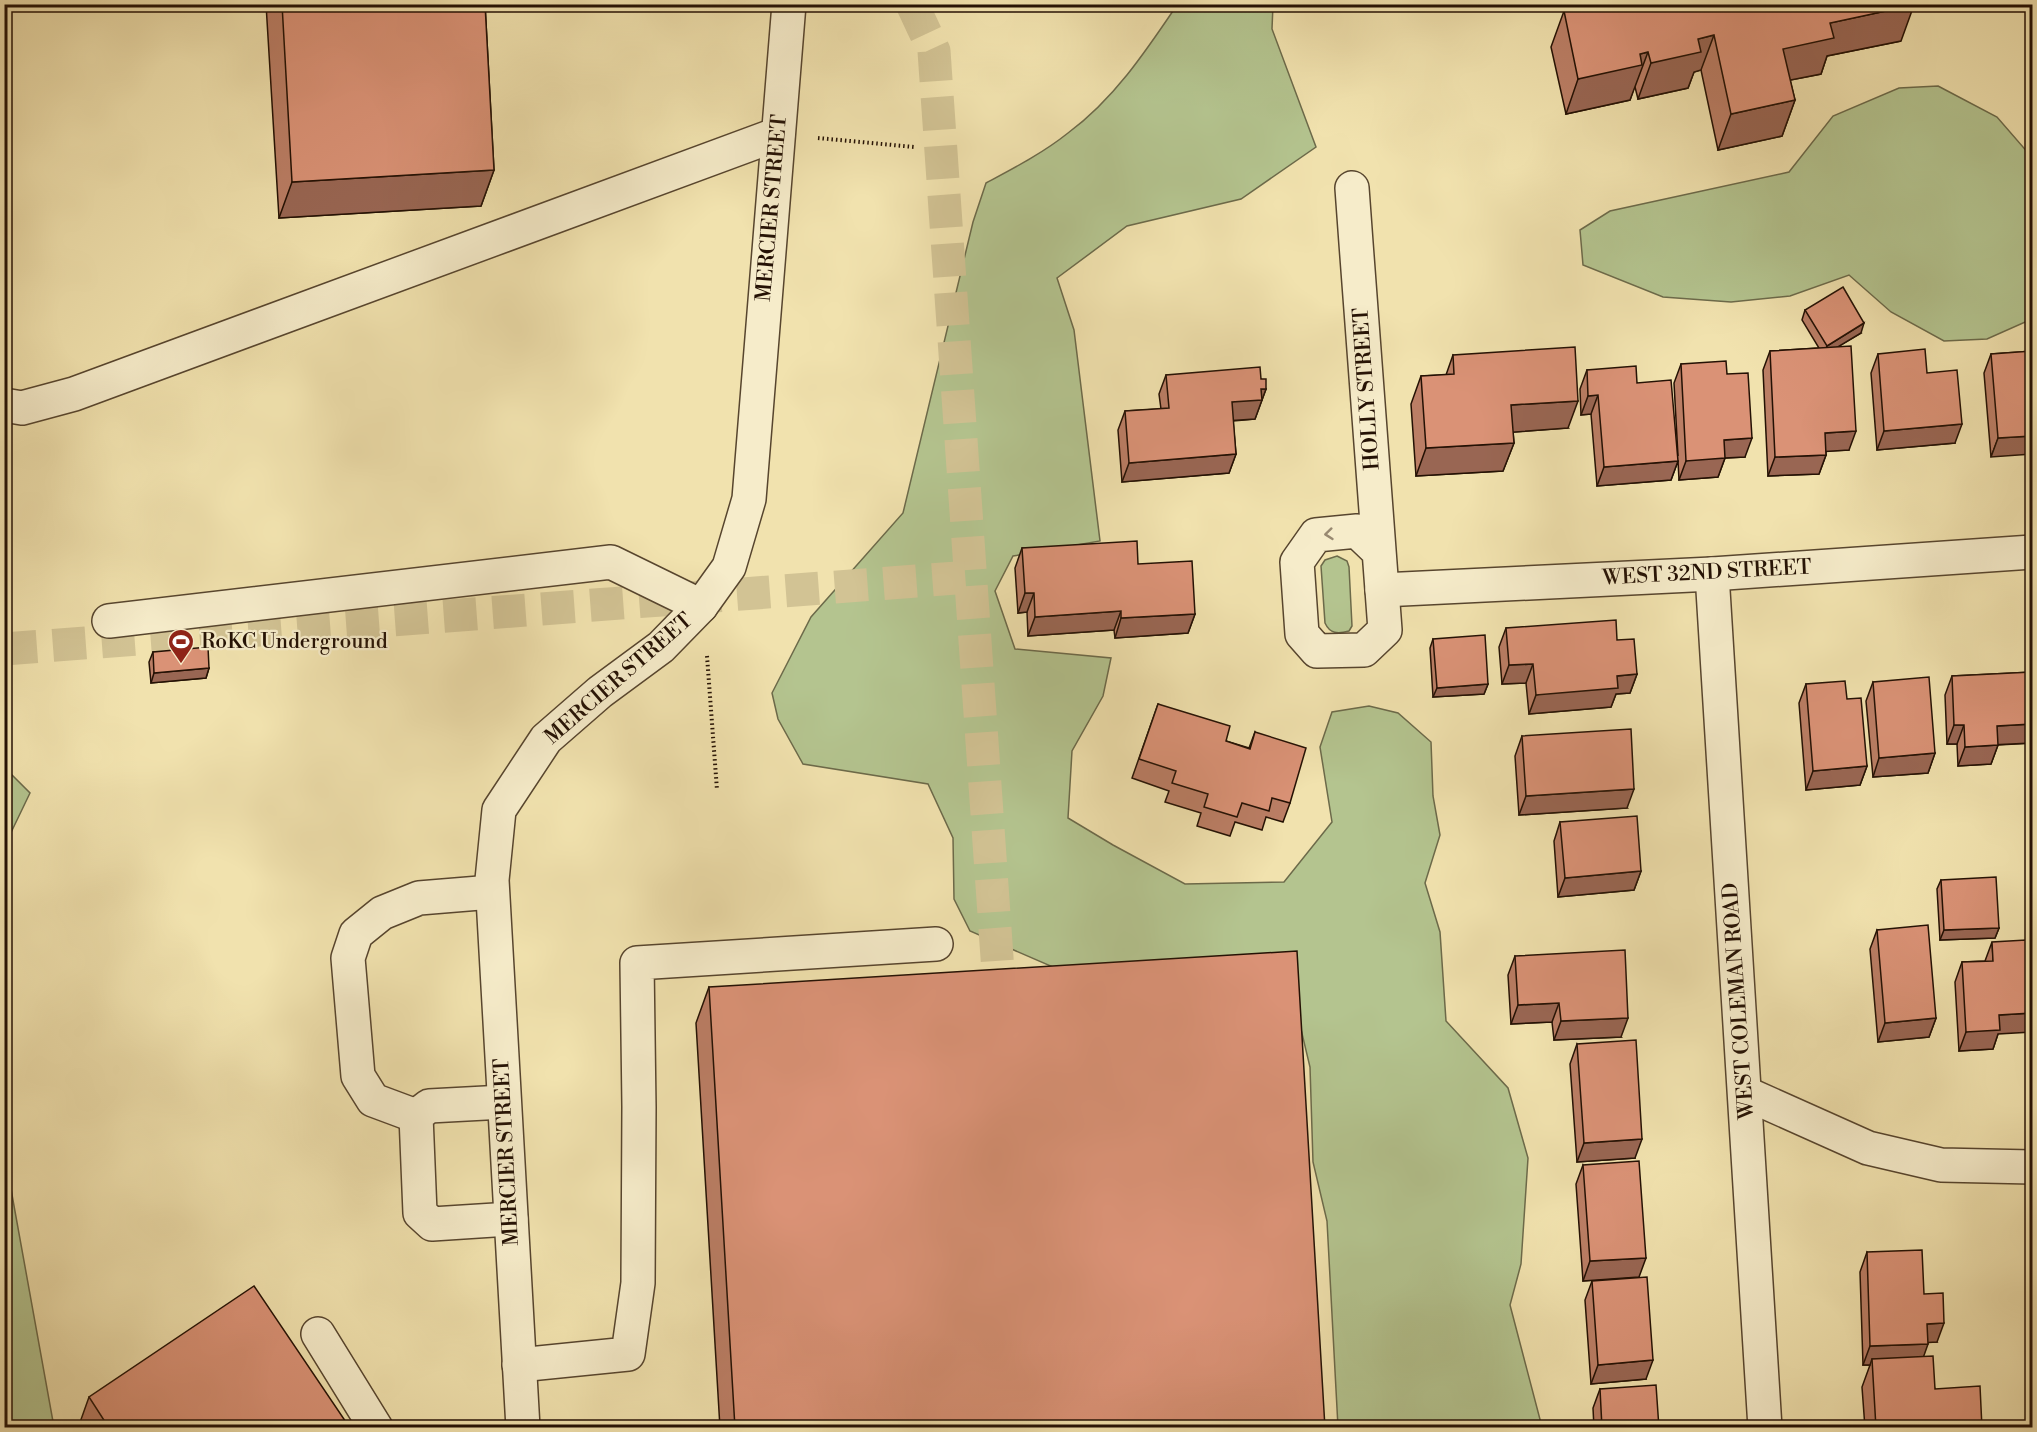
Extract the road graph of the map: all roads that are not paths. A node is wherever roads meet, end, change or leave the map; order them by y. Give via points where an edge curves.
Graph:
1 (789, 4) edge
2 (778, 134) junction
3 (1352, 188) dead end
4 (4, 405) edge
5 (1379, 552) junction
6 (2032, 552) edge
7 (1712, 574) junction
8 (1382, 590) junction
9 (701, 606) junction
10 (109, 621) dead end
11 (492, 892) junction
12 (936, 944) dead end
13 (1745, 1093) junction
14 (504, 1102) junction
15 (416, 1116) junction
16 (2032, 1167) edge
17 (511, 1220) junction
18 (318, 1334) dead end
19 (519, 1365) junction
20 (376, 1428) edge
21 (523, 1428) edge
22 (1765, 1428) edge

1 - 2 street, MERCIER STREET
2 - 4 street via 74,394 22,408
2 - 9 street, MERCIER STREET via 749,499 729,567
3 - 5 street, HOLLY STREET
5 - 8 street, HOLLY STREET
5 -> 8 street via 1357,531 1316,535 1297,562 1302,634 1317,651 1364,650 1385,630
6 - 7 street, WEST 32ND STREET
7 - 8 street, WEST 32ND STREET
7 - 13 street, WEST COLEMAN ROAD
9 - 10 street via 611,562
9 - 11 street, MERCIER STREET via 661,647 546,739 499,810
11 - 14 street, MERCIER STREET
11 - 15 street via 419,898 382,913 356,934 350,950 358,1076 373,1100
12 - 19 street via 637,963 638,1283 628,1354
13 - 16 street via 1868,1148 1941,1165
13 - 22 street, WEST COLEMAN ROAD
14 - 15 street via 429,1106
14 - 17 street, MERCIER STREET
15 - 17 street via 420,1212 432,1224
17 - 19 street, MERCIER STREET
18 - 20 street
19 - 21 street, MERCIER STREET

